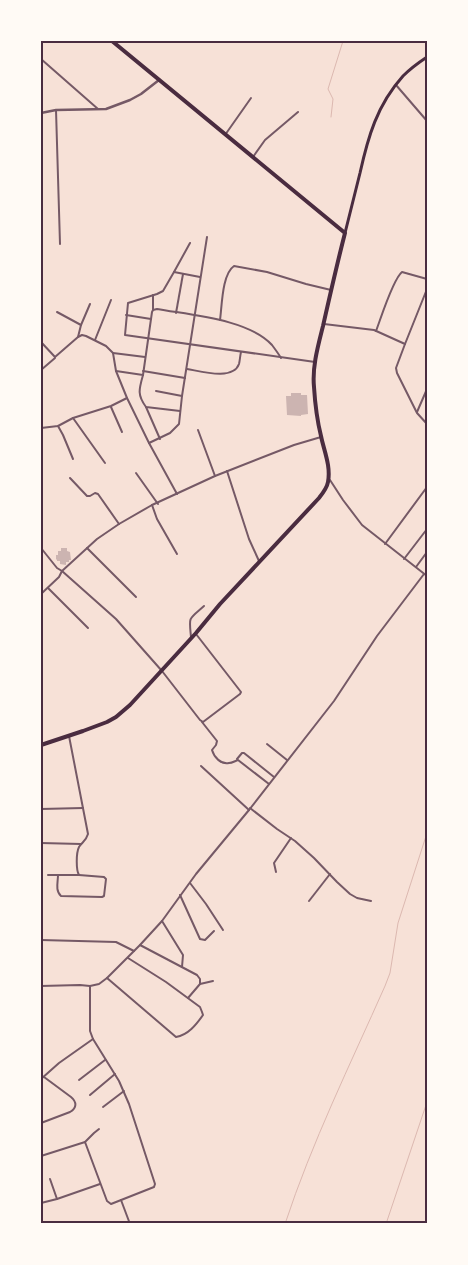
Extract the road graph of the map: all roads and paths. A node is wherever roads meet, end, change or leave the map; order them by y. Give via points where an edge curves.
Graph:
1 (112, 41) edge
2 (427, 58) edge
3 (41, 59) edge
4 (159, 80) junction
5 (396, 85) junction
6 (251, 98) dead end
7 (98, 109) junction
8 (56, 110) junction
9 (298, 112) dead end
10 (41, 113) edge
11 (427, 121) edge
12 (226, 135) junction
13 (253, 157) junction
14 (345, 233) junction
15 (207, 237) dead end
16 (190, 243) dead end
17 (60, 244) dead end
18 (174, 272) junction
19 (183, 274) junction
20 (200, 277) junction
21 (427, 279) edge
22 (427, 289) edge
23 (331, 290) junction
24 (153, 295) junction
25 (111, 300) dead end
26 (90, 304) dead end
27 (153, 310) junction
28 (57, 312) dead end
29 (176, 313) junction
30 (126, 315) junction
31 (194, 316) junction
32 (151, 319) junction
33 (220, 320) junction
34 (323, 324) junction
35 (80, 325) junction
36 (376, 331) junction
37 (78, 337) junction
38 (149, 338) junction
39 (94, 340) junction
40 (41, 342) edge
41 (190, 344) junction
42 (406, 344) junction
43 (241, 352) junction
44 (113, 353) junction
45 (57, 357) junction
46 (146, 357) junction
47 (281, 358) junction
48 (315, 362) junction
49 (187, 369) junction
50 (41, 370) edge
51 (116, 371) junction
52 (143, 371) junction
53 (143, 375) junction
54 (186, 378) junction
55 (427, 389) edge
56 (156, 392) dead end
57 (182, 396) junction
58 (127, 398) junction
59 (111, 406) junction
60 (146, 407) junction
61 (180, 411) junction
62 (417, 413) junction
63 (72, 418) junction
64 (422, 418) junction
65 (427, 420) edge
66 (427, 424) edge
67 (58, 426) junction
68 (41, 428) edge
69 (198, 430) dead end
70 (122, 432) dead end
71 (321, 436) junction
72 (160, 438) junction
73 (149, 443) junction
74 (73, 459) dead end
75 (105, 463) dead end
76 (227, 471) junction
77 (136, 473) dead end
78 (215, 476) junction
79 (70, 478) dead end
80 (329, 479) junction
81 (427, 487) edge
82 (176, 494) junction
83 (158, 504) junction
84 (152, 505) junction
85 (118, 524) junction
86 (427, 530) edge
87 (385, 544) junction
88 (41, 548) edge
89 (87, 548) junction
90 (427, 552) edge
91 (177, 554) dead end
92 (404, 559) junction
93 (260, 562) junction
94 (416, 567) junction
95 (62, 571) junction
96 (426, 575) edge
97 (48, 588) junction
98 (41, 594) edge
99 (136, 597) dead end
100 (204, 606) dead end
101 (88, 628) dead end
102 (196, 633) junction
103 (192, 637) junction
104 (162, 670) junction
105 (202, 722) junction
106 (69, 736) junction
107 (267, 744) dead end
108 (41, 745) edge
109 (237, 760) junction
110 (287, 760) junction
111 (201, 766) dead end
112 (274, 777) junction
113 (269, 784) junction
114 (83, 808) junction
115 (41, 809) edge
116 (250, 809) junction
117 (291, 838) junction
118 (41, 843) edge
119 (82, 844) junction
120 (276, 872) dead end
121 (330, 874) junction
122 (48, 875) dead end
123 (58, 875) junction
124 (79, 875) junction
125 (190, 883) junction
126 (180, 895) junction
127 (310, 901) dead end
128 (371, 901) dead end
129 (162, 921) junction
130 (223, 930) dead end
131 (214, 931) dead end
132 (41, 940) edge
133 (140, 945) junction
134 (134, 951) junction
135 (128, 958) junction
136 (182, 967) junction
137 (107, 978) junction
138 (213, 981) dead end
139 (200, 984) junction
140 (41, 986) edge
141 (90, 986) junction
142 (188, 998) junction
143 (93, 1039) junction
144 (105, 1060) junction
145 (115, 1074) junction
146 (42, 1078) edge
147 (79, 1080) dead end
148 (124, 1091) junction
149 (90, 1095) dead end
150 (102, 1107) dead end
151 (41, 1123) edge
152 (99, 1129) dead end
153 (85, 1142) junction
154 (41, 1156) edge
155 (50, 1178) dead end
156 (100, 1184) junction
157 (57, 1199) junction
158 (120, 1200) junction
159 (41, 1203) edge
160 (130, 1224) edge

1 - 4 highway
2 - 5 main road
3 - 7 street
4 - 7 street via 130,100
4 - 12 highway
5 - 11 street
5 - 14 main road via 375,119 367,142
6 - 12 street
7 - 8 street
8 - 10 street
8 - 17 street
9 - 13 street via 265,140
12 - 13 highway
13 - 14 highway
14 - 23 highway
15 - 20 street
16 - 18 street
18 - 19 street
18 - 24 street via 163,291
19 - 20 street
19 - 29 street
20 - 31 street
21 - 36 street via 399,274
22 - 42 street
23 - 33 street via 234,266 225,283
23 - 34 highway
24 - 27 street
24 - 30 street via 128,302
25 - 39 street
26 - 35 street
27 - 29 street
27 - 32 street
28 - 35 street
29 - 31 street
30 - 32 street
30 - 38 street via 125,335
31 - 33 street
31 - 41 street
32 - 38 street
33 - 47 street via 237,324 264,339
34 - 36 street
34 - 48 highway
35 - 37 street
36 - 42 street
37 - 39 street via 82,335
37 - 45 street
38 - 41 street
38 - 46 street
39 - 44 street
40 - 45 street
41 - 43 street
41 - 49 street
42 - 62 street via 396,368
43 - 47 street
43 - 49 street via 239,365 230,373
44 - 46 street
44 - 51 street
45 - 50 street
46 - 52 street
47 - 48 street
48 - 71 highway via 314,384
49 - 54 street
51 - 53 street
51 - 58 street
52 - 53 street
52 - 54 street
53 - 60 street via 139,388
54 - 57 street
55 - 62 street
56 - 57 street
57 - 61 street
58 - 59 street
58 - 73 street
59 - 63 street
59 - 70 street
60 - 61 street
60 - 72 street
61 - 72 street via 180,424
62 - 64 street
63 - 67 street
63 - 75 street
64 - 65 street
64 - 66 street
67 - 68 street
67 - 74 street
69 - 78 street
71 - 76 street
71 - 80 highway
72 - 73 street
73 - 82 street
76 - 78 street
76 - 93 street via 249,539
77 - 83 street
78 - 82 street
79 - 85 street via 87,496 98,494
80 - 87 street via 362,525
80 - 93 highway via 324,491
81 - 87 street
82 - 83 street
83 - 84 street
84 - 85 street
84 - 91 street
85 - 89 street
86 - 92 street
87 - 92 street
88 - 95 street
89 - 95 street
89 - 99 street
90 - 94 street
92 - 94 street
93 - 102 highway
94 - 96 street
95 - 97 street
95 - 104 street via 116,619
96 - 110 street via 376,636 334,700
97 - 98 street
97 - 101 street
100 - 103 street via 190,618
102 - 103 highway
102 - 105 street via 241,692
103 - 104 highway
104 - 105 street
104 - 106 highway via 116,717
105 - 109 street via 217,741 213,755 225,763
106 - 108 highway
106 - 114 street
107 - 110 street
109 - 112 street via 244,753
109 - 113 street
110 - 112 street
111 - 116 street
112 - 113 street
113 - 116 street
114 - 115 street
114 - 119 street via 88,834
116 - 117 street
116 - 125 street
117 - 120 street via 274,863
117 - 121 street
118 - 119 street
119 - 124 street via 78,849
121 - 127 street
121 - 128 street via 350,894
122 - 123 street
123 - 124 street
123 - 124 street via 60,896 104,896 106,879
125 - 126 street
125 - 130 street
126 - 129 street
126 - 131 street via 200,939 205,940
129 - 133 street
129 - 136 street via 181,950
132 - 134 street via 116,942
133 - 134 street
133 - 136 street
134 - 135 street
135 - 137 street
135 - 142 street
136 - 139 street via 199,976
137 - 141 street
137 - 142 street via 176,1037 190,1030 203,1014 200,1007
138 - 139 street
139 - 142 street
140 - 141 street
141 - 143 street via 90,1031
143 - 144 street
143 - 146 street
144 - 145 street
144 - 147 street
145 - 148 street
145 - 149 street
146 - 151 street via 75,1100 76,1105 74,1110
148 - 150 street
148 - 158 street via 156,1184
152 - 153 street
153 - 154 street
153 - 156 street
155 - 157 street
156 - 157 street
156 - 158 street via 108,1202
157 - 159 street
158 - 160 street

